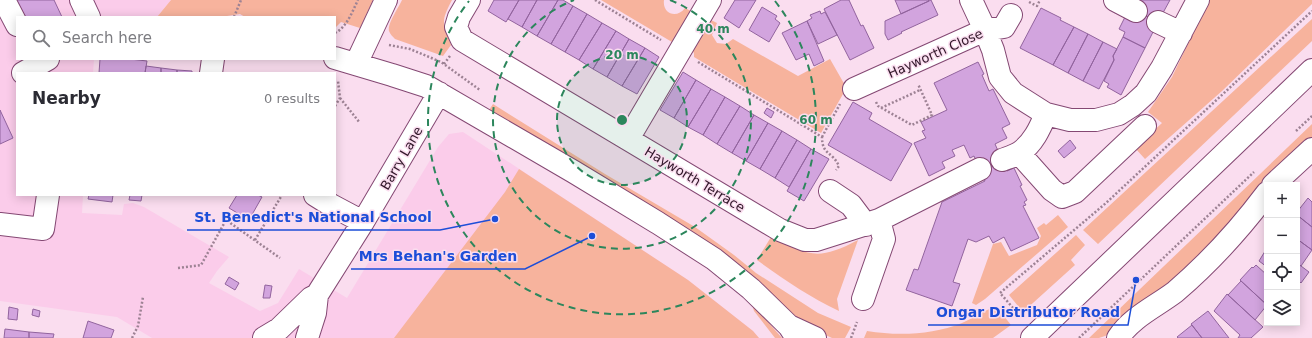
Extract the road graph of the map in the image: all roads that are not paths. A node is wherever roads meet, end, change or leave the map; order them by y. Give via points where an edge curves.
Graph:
1 (4, 0) edge
2 (81, 0) edge
3 (386, 0) edge
4 (470, 0) edge
5 (710, 0) edge
6 (971, 0) edge
7 (1115, 0) edge
8 (1198, 0) edge
9 (1018, 8) edge
10 (1136, 11) dead end
11 (89, 16) edge
12 (1158, 22) dead end
13 (16, 23) edge
14 (985, 30) junction
15 (1181, 33) junction
16 (336, 58) edge
17 (213, 60) edge
18 (356, 64) junction
19 (1312, 70) edge
20 (211, 72) edge
21 (439, 94) junction
22 (849, 94) road end
23 (1046, 114) junction
24 (1145, 126) dead end
25 (628, 140) junction
26 (1312, 149) edge
27 (980, 169) dead end
28 (1276, 182) edge
29 (830, 191) road end
30 (48, 196) edge
31 (317, 196) edge
32 (1264, 197) edge
33 (363, 222) junction
34 (872, 223) junction
35 (0, 224) edge
36 (321, 289) junction
37 (864, 299) dead end
38 (793, 332) edge
39 (1034, 336) edge
40 (264, 338) edge
41 (307, 338) edge
42 (815, 338) edge
43 (1118, 338) edge

1 - 13 street
2 - 11 street
3 - 18 street
4 - 25 street, Hayworth Terrace via 456,27 462,40
5 - 25 street
6 - 14 street
7 - 10 street
8 - 15 street
9 - 14 street, Hayworth Close via 1004,27
12 - 15 street
14 - 22 street, Hayworth Close
14 - 23 street via 1000,77 1013,93
15 - 23 street via 1146,94 1119,114 1096,120 1070,120
16 - 18 street
17 - 20 street
18 - 21 street via 426,86
19 - 39 street
21 - 33 street, Barry Lane
21 - 38 street via 714,259 751,288
23 - 24 street via 1028,146 1010,156 1062,196 1075,192
25 - 34 street, Hayworth Terrace via 780,230 806,240 816,240
26 - 28 street
27 - 34 street, Hayworth Terrace
29 - 34 street
30 - 35 street via 43,229
31 - 33 street
32 - 43 street via 1213,257 1174,292 1129,324
33 - 36 street, Barry Lane
34 - 37 street via 884,239
36 - 40 street via 279,329
36 - 41 street
38 - 42 street

